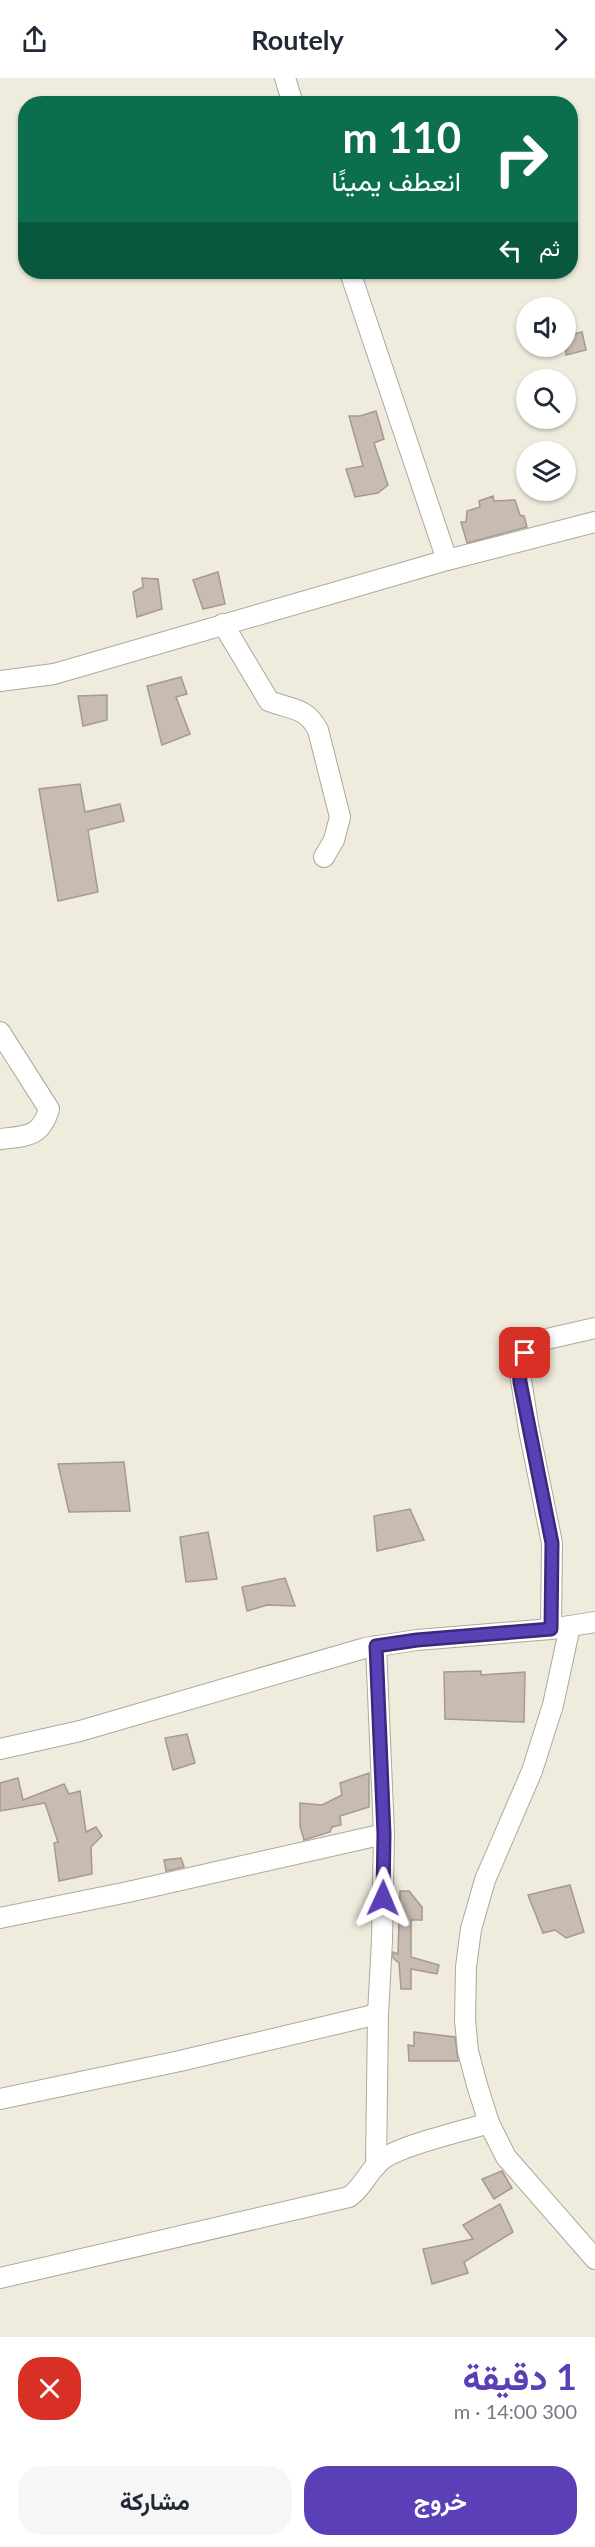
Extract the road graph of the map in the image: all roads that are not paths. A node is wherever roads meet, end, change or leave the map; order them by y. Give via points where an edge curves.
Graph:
1 (285, 78) edge
2 (291, 96) edge
3 (352, 279) edge
4 (595, 522) edge
5 (447, 560) junction
6 (223, 624) junction
7 (0, 681) edge
8 (324, 857) dead end
9 (0, 1032) edge
10 (0, 1139) edge
11 (595, 1328) edge
12 (595, 1622) edge
13 (560, 1628) junction
14 (376, 1646) junction
15 (0, 1749) edge
16 (384, 1834) junction
17 (0, 1918) edge
18 (378, 2014) junction
19 (0, 2099) edge
20 (489, 2123) junction
21 (376, 2166) junction
22 (595, 2259) edge
23 (0, 2278) edge

1 - 2 street
3 - 5 street
4 - 5 street
5 - 6 street
6 - 7 street via 54,674
6 - 8 street via 269,701 304,711 318,730 340,817
9 - 10 street via 49,1109 44,1125 32,1134
11 - 13 street via 534,1342 519,1367 552,1543
12 - 13 street
13 - 14 street
13 - 20 street via 553,1706 532,1772 485,1880 471,1929 465,2020 468,2051
14 - 15 street via 80,1731
14 - 16 street
16 - 17 street
16 - 18 street
18 - 19 street
18 - 21 street
20 - 21 street via 398,2151
20 - 22 street via 506,2157
21 - 23 street via 349,2197

